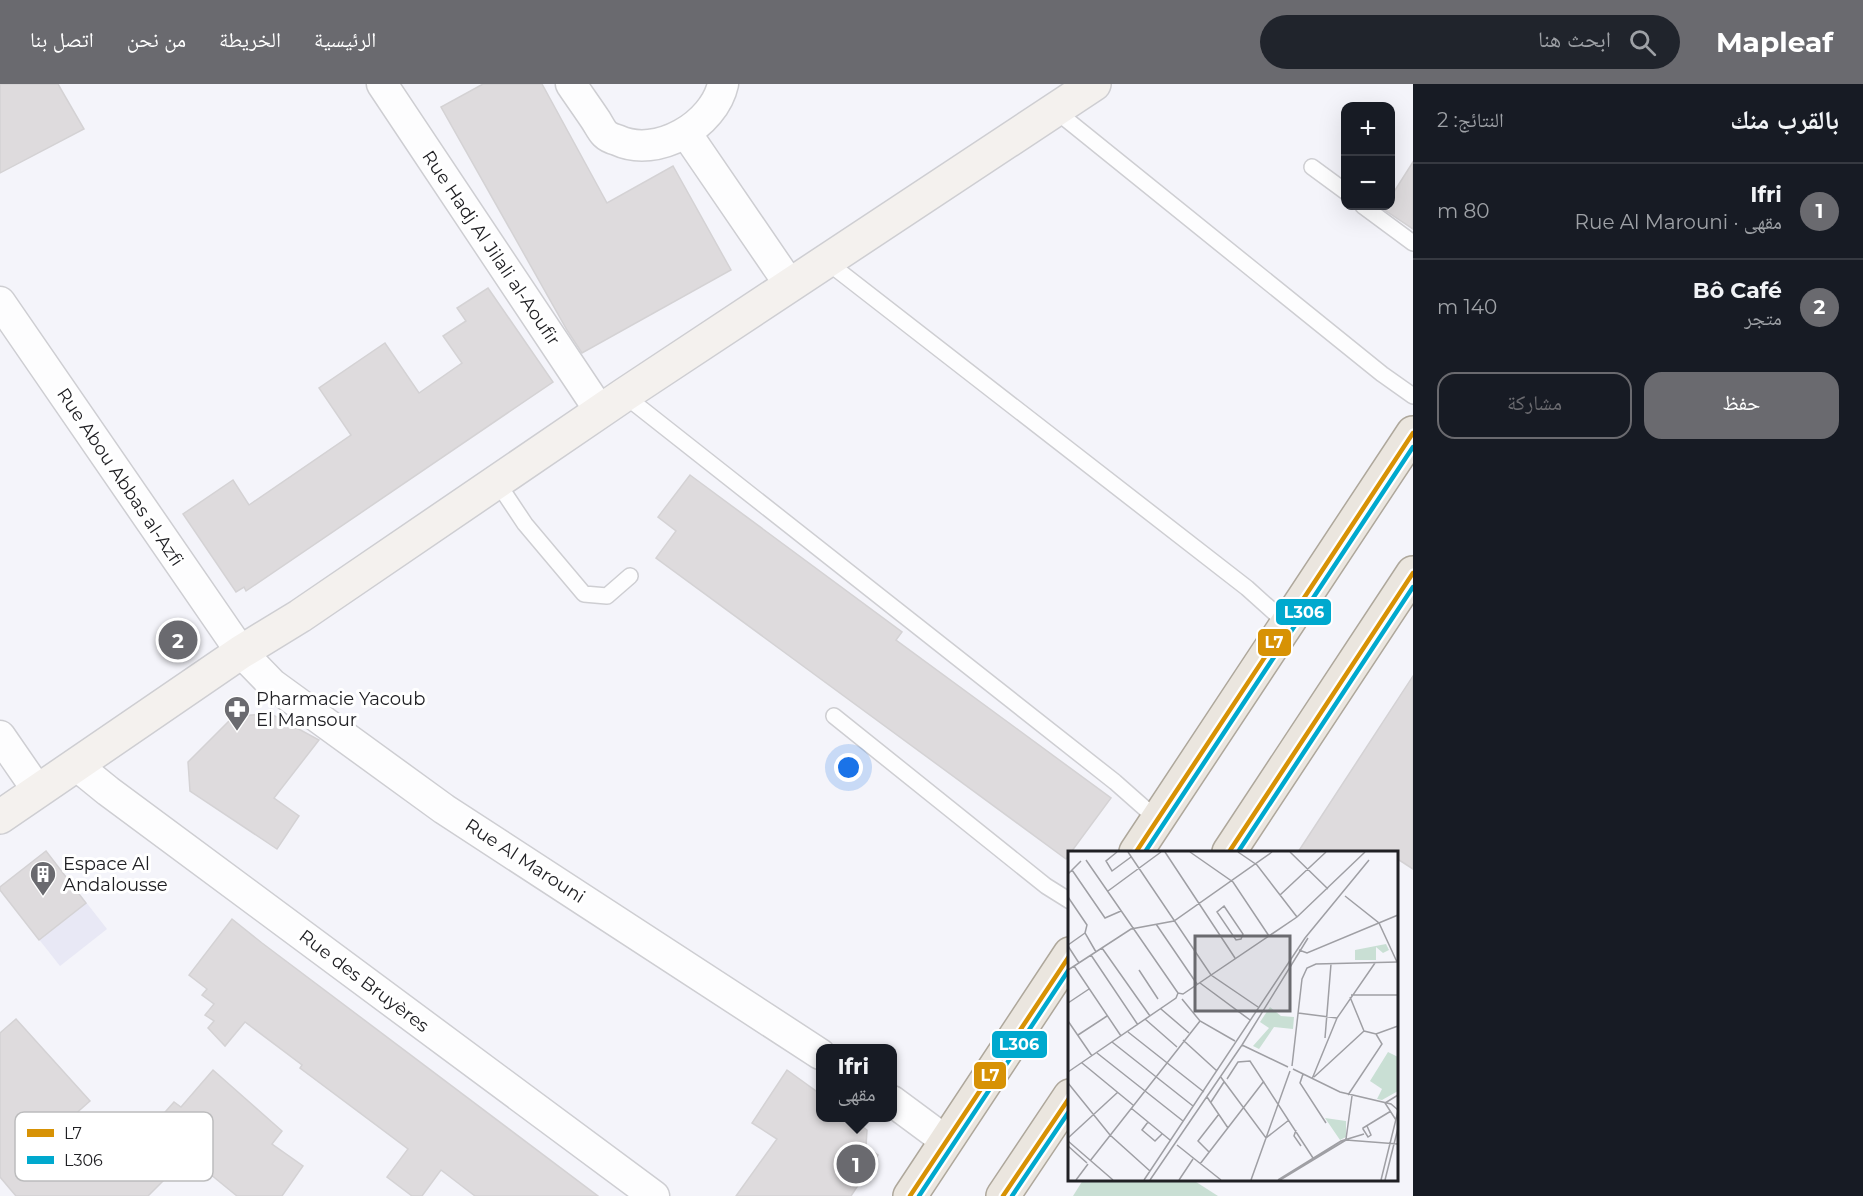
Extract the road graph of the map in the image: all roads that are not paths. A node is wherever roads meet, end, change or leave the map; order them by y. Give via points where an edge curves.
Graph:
1 (382, 84) edge
2 (571, 84) edge
3 (723, 84) edge
4 (1094, 84) edge
5 (1056, 111) junction
6 (686, 133) junction
7 (1312, 167) dead end
8 (1341, 188) edge
9 (1368, 210) edge
10 (1413, 243) edge
11 (826, 261) junction
12 (790, 285) junction
13 (0, 302) edge
14 (1413, 396) edge
15 (612, 403) junction
16 (1413, 432) edge
17 (497, 482) junction
18 (1413, 573) edge
19 (630, 576) dead end
20 (1287, 624) junction
21 (241, 652) junction
22 (834, 716) dead end
23 (0, 736) edge
24 (76, 765) junction
25 (38, 791) junction
26 (0, 817) edge
27 (1158, 819) junction
28 (1137, 851) edge
29 (1230, 851) edge
30 (1068, 900) edge
31 (1068, 957) edge
32 (816, 1051) edge
33 (1068, 1099) edge
34 (897, 1105) edge
35 (946, 1141) junction
36 (654, 1196) edge
37 (910, 1196) edge
38 (1003, 1196) edge

1 - 15 street, Rue Hadj Al Jilali al-Aoufir
2 - 6 street via 605,135 623,143 641,146
3 - 6 street via 709,112
4 - 5 main road
5 - 11 main road
5 - 14 lane
6 - 12 street
7 - 8 lane
9 - 10 lane
11 - 12 main road
11 - 20 lane via 1238,581
12 - 15 main road
13 - 21 street, Rue Abou Abbas al-Azfi
15 - 17 main road
15 - 27 lane via 1115,782
16 - 20 main road
17 - 19 lane via 525,524 584,594 607,596
17 - 21 main road
18 - 29 main road
20 - 27 main road
21 - 24 main road
21 - 32 street, Rue Al Marouni via 272,684 444,809
22 - 30 lane
23 - 25 street
24 - 25 main road
24 - 36 street, Rue des Bruyères
25 - 26 main road
27 - 28 main road
31 - 35 main road
33 - 38 main road
34 - 35 street
35 - 37 main road

